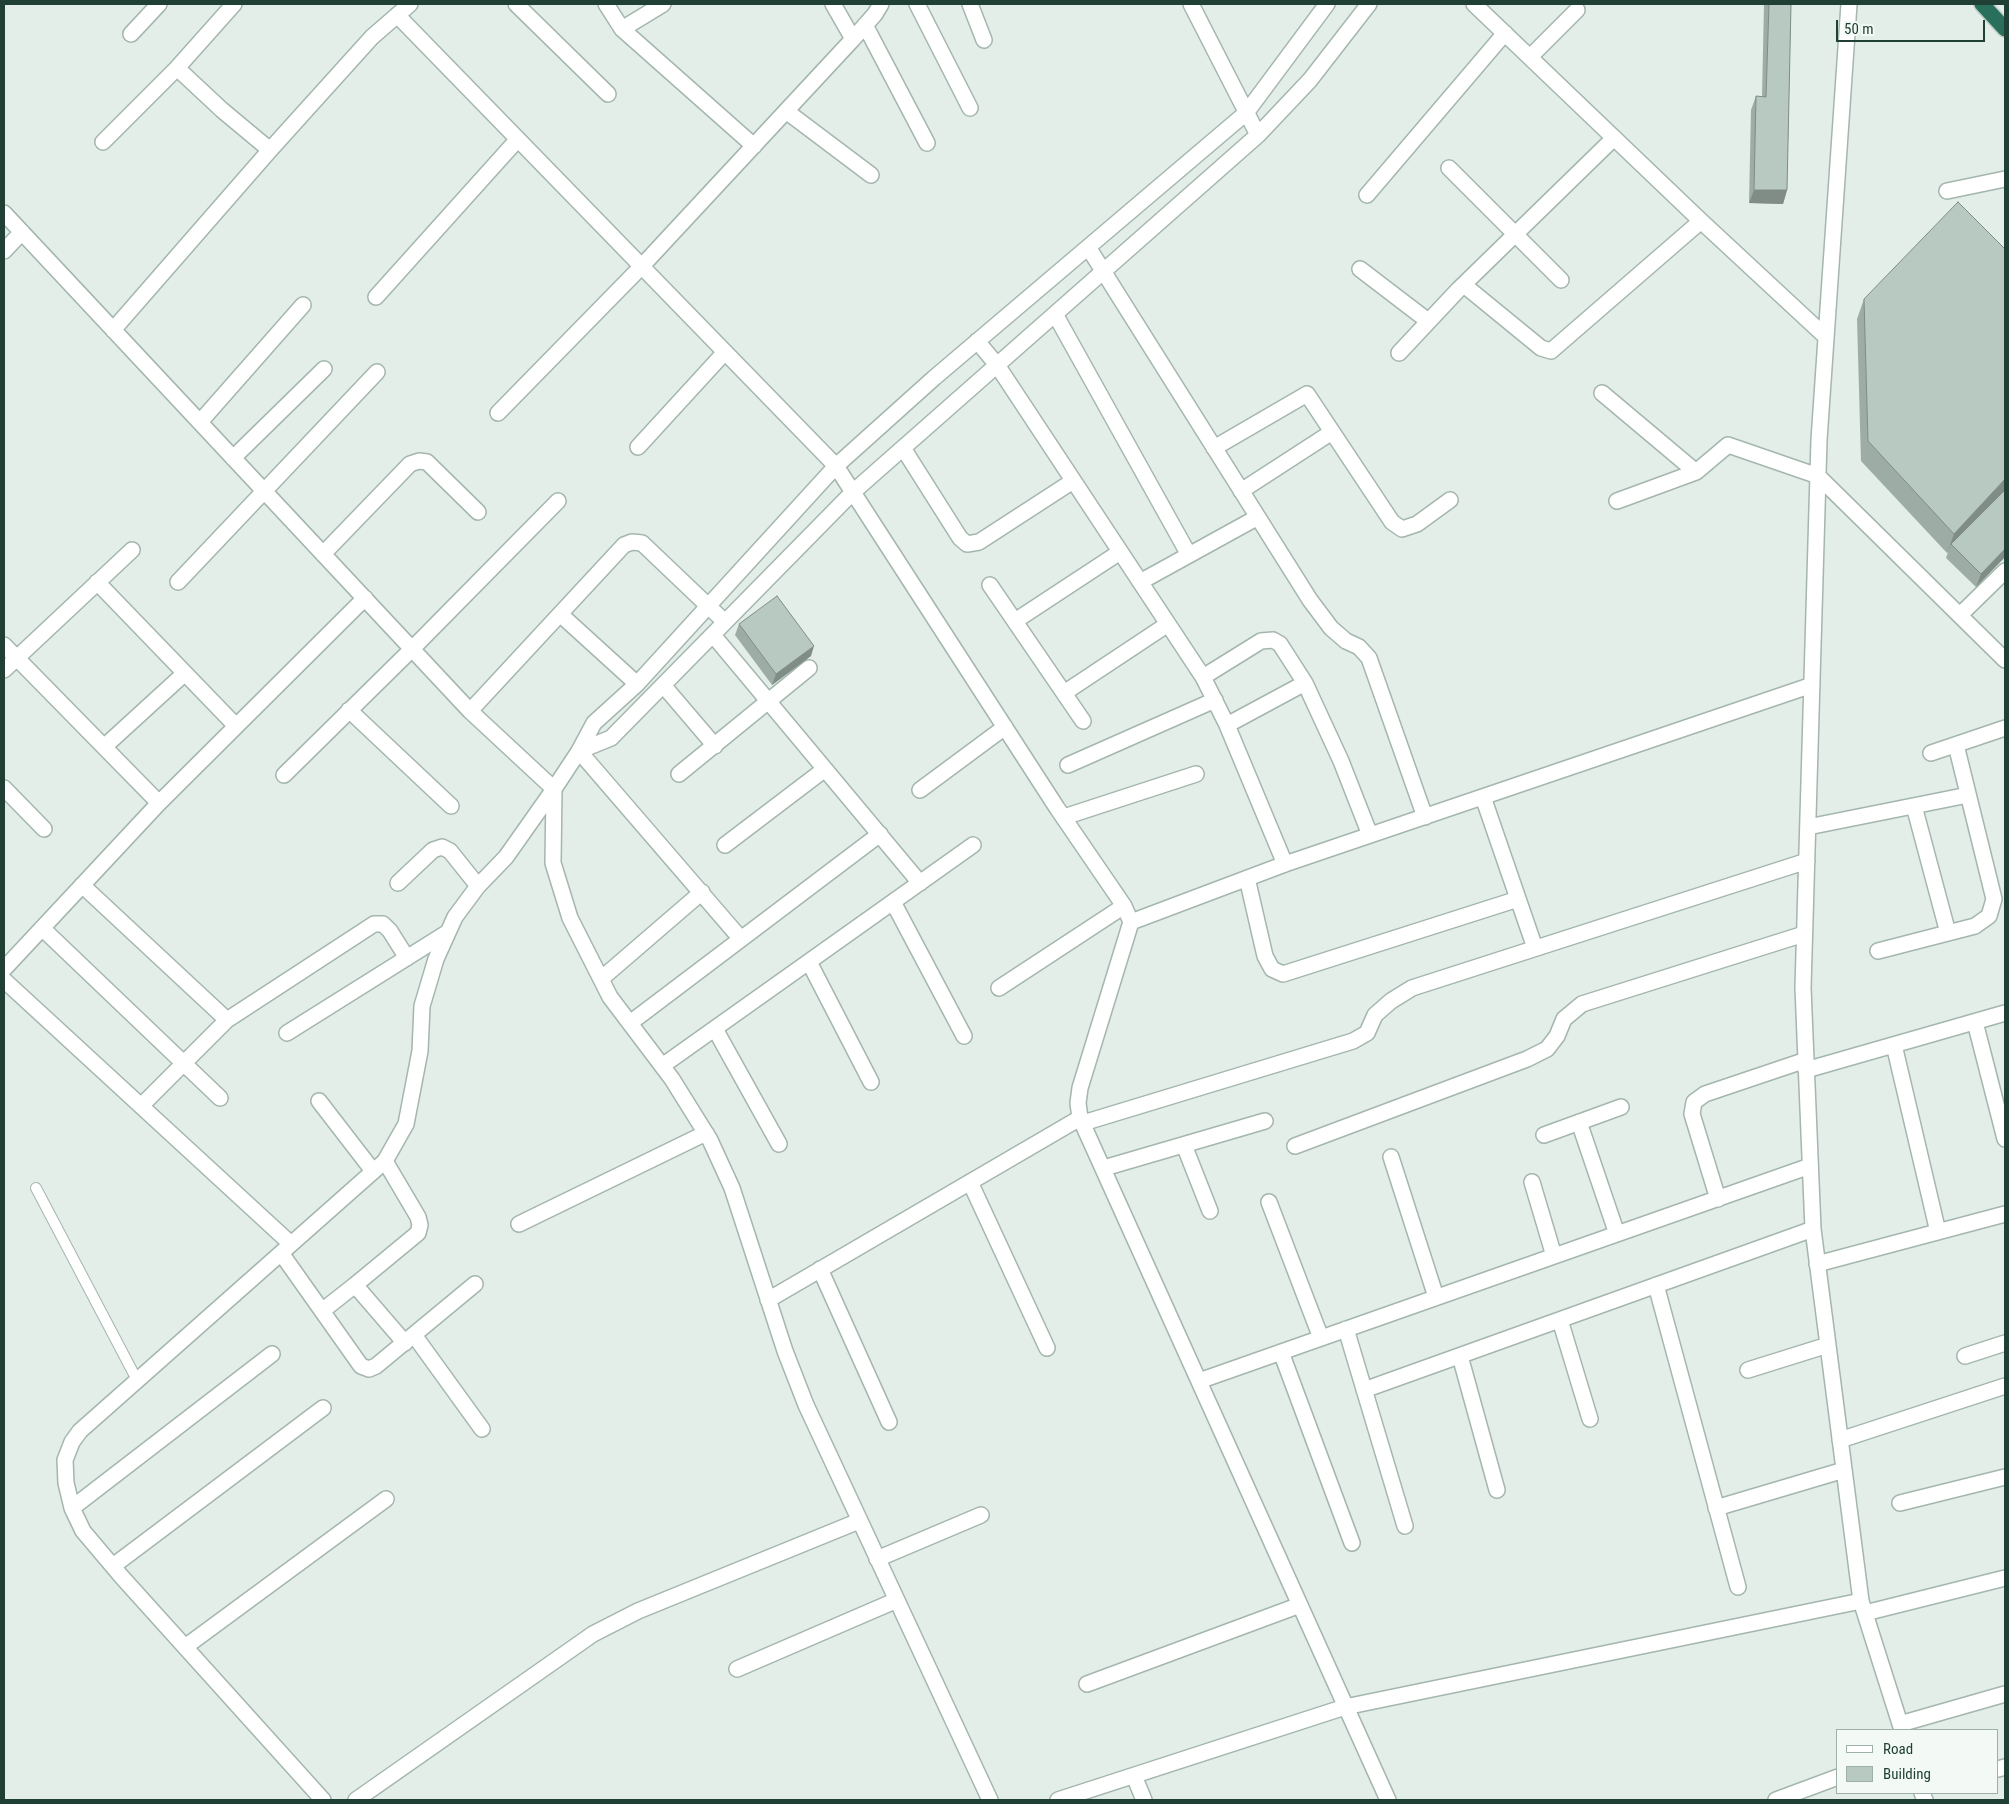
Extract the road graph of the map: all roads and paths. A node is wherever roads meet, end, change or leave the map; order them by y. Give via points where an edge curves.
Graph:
1 (159, 4) edge
2 (234, 4) edge
3 (410, 4) edge
4 (516, 4) edge
5 (606, 4) edge
6 (663, 4) edge
7 (833, 4) edge
8 (881, 4) edge
9 (917, 4) edge
10 (970, 4) edge
11 (1191, 4) edge
12 (1327, 4) edge
13 (1369, 4) edge
14 (1474, 4) edge
15 (1849, 4) edge
16 (1982, 4) edge
17 (1580, 7) edge
18 (397, 15) junction
19 (865, 25) junction
20 (622, 29) junction
21 (2005, 29) edge
22 (131, 34) dead end
23 (1505, 34) junction
24 (853, 39) junction
25 (984, 40) dead end
26 (1530, 57) junction
27 (177, 68) junction
28 (608, 94) dead end
29 (970, 108) dead end
30 (786, 112) junction
31 (1246, 112) junction
32 (1258, 135) junction
33 (1614, 138) junction
34 (518, 139) junction
35 (103, 142) dead end
36 (927, 143) dead end
37 (754, 146) junction
38 (270, 150) junction
39 (1449, 168) dead end
40 (870, 175) dead end
41 (2005, 180) edge
42 (1947, 191) dead end
43 (1367, 194) dead end
44 (4, 213) edge
45 (1701, 221) junction
46 (22, 232) junction
47 (1516, 233) junction
48 (1088, 247) junction
49 (4, 251) edge
50 (642, 267) junction
51 (1360, 269) dead end
52 (1103, 271) junction
53 (1562, 280) dead end
54 (1464, 284) junction
55 (376, 296) dead end
56 (303, 305) dead end
57 (1055, 314) junction
58 (1428, 321) junction
59 (113, 330) junction
60 (1826, 337) junction
61 (977, 342) junction
62 (725, 352) junction
63 (1399, 353) dead end
64 (997, 365) junction
65 (324, 369) dead end
66 (377, 372) dead end
67 (1602, 393) dead end
68 (498, 413) dead end
69 (200, 422) junction
70 (1332, 432) junction
71 (638, 447) dead end
72 (903, 448) junction
73 (1214, 448) junction
74 (233, 458) junction
75 (836, 466) junction
76 (1696, 472) junction
77 (1818, 476) junction
78 (1074, 481) junction
79 (265, 491) junction
80 (1241, 491) junction
81 (853, 492) junction
82 (1450, 500) dead end
83 (558, 501) dead end
84 (1618, 501) dead end
85 (478, 512) dead end
86 (1258, 518) junction
87 (132, 550) dead end
88 (1120, 552) junction
89 (323, 554) junction
90 (1190, 555) junction
91 (2005, 571) edge
92 (97, 582) junction
93 (178, 582) dead end
94 (1140, 582) junction
95 (990, 585) dead end
96 (365, 598) junction
97 (708, 606) junction
98 (560, 614) junction
99 (1960, 615) junction
100 (1015, 621) junction
101 (725, 622) junction
102 (1168, 624) junction
103 (713, 635) junction
104 (4, 645) edge
105 (412, 649) junction
106 (16, 658) junction
107 (2005, 660) edge
108 (809, 668) dead end
109 (4, 670) edge
110 (184, 673) junction
111 (1203, 677) junction
112 (1305, 683) junction
113 (637, 684) junction
114 (663, 685) junction
115 (1812, 685) junction
116 (1064, 694) junction
117 (1215, 700) junction
118 (769, 702) junction
119 (349, 710) junction
120 (470, 711) junction
121 (1083, 721) dead end
122 (1227, 725) junction
123 (236, 726) junction
124 (1005, 727) junction
125 (2005, 728) edge
126 (1956, 745) junction
127 (715, 746) junction
128 (104, 747) junction
129 (579, 751) junction
130 (1931, 753) dead end
131 (1068, 765) dead end
132 (825, 769) junction
133 (679, 774) dead end
134 (1196, 774) dead end
135 (284, 775) dead end
136 (4, 788) edge
137 (554, 789) junction
138 (920, 790) dead end
139 (1968, 795) junction
140 (1483, 797) junction
141 (159, 803) junction
142 (451, 806) dead end
143 (1914, 806) junction
144 (1064, 817) junction
145 (1425, 817) junction
146 (1808, 827) junction
147 (44, 829) dead end
148 (880, 834) junction
149 (1370, 835) junction
150 (725, 845) dead end
151 (973, 845) dead end
152 (1807, 861) junction
153 (1285, 864) junction
154 (1247, 878) junction
155 (398, 883) dead end
156 (920, 883) junction
157 (82, 885) junction
158 (478, 886) junction
159 (1998, 886) edge
160 (702, 892) junction
161 (1518, 899) junction
162 (894, 902) junction
163 (1124, 906) junction
164 (1131, 922) junction
165 (42, 928) junction
166 (448, 932) junction
167 (1948, 933) junction
168 (1804, 934) junction
169 (741, 939) junction
170 (1535, 948) junction
171 (1878, 951) dead end
172 (407, 958) junction
173 (809, 962) junction
174 (4, 969) edge
175 (601, 979) junction
176 (4, 980) edge
177 (999, 988) dead end
178 (2005, 1013) edge
179 (227, 1020) junction
180 (1975, 1022) junction
181 (630, 1023) junction
182 (715, 1029) junction
183 (287, 1033) dead end
184 (964, 1036) dead end
185 (1894, 1045) junction
186 (184, 1063) junction
187 (1806, 1065) junction
188 (662, 1066) junction
189 (871, 1082) dead end
190 (220, 1098) dead end
191 (319, 1101) dead end
192 (141, 1106) junction
193 (1621, 1107) dead end
194 (1082, 1120) junction
195 (1265, 1121) dead end
196 (1579, 1122) junction
197 (706, 1133) junction
198 (1544, 1135) dead end
199 (2005, 1139) edge
200 (779, 1144) dead end
201 (1184, 1144) junction
202 (1295, 1146) dead end
203 (1391, 1158) dead end
204 (386, 1161) junction
205 (1810, 1166) junction
206 (1104, 1168) junction
207 (373, 1171) junction
208 (970, 1182) junction
209 (1532, 1182) dead end
210 (36, 1188) dead end
211 (1718, 1199) junction
212 (1269, 1202) dead end
213 (1210, 1211) dead end
214 (2005, 1214) edge
215 (519, 1224) dead end
216 (1812, 1229) junction
217 (1938, 1232) junction
218 (1617, 1234) junction
219 (286, 1248) junction
220 (1554, 1256) junction
221 (1817, 1264) junction
222 (820, 1269) junction
223 (475, 1284) dead end
224 (356, 1285) junction
225 (1656, 1285) junction
226 (1436, 1298) junction
227 (768, 1300) junction
228 (322, 1311) junction
229 (1560, 1320) junction
230 (1346, 1329) junction
231 (1321, 1338) junction
232 (410, 1339) junction
233 (2005, 1343) edge
234 (1828, 1345) junction
235 (1047, 1348) dead end
236 (1280, 1352) junction
237 (272, 1354) dead end
238 (1460, 1356) junction
239 (1965, 1356) dead end
240 (1748, 1370) dead end
241 (137, 1380) junction
242 (1199, 1380) junction
243 (2005, 1386) edge
244 (1364, 1390) junction
245 (323, 1408) dead end
246 (1590, 1419) dead end
247 (889, 1422) dead end
248 (482, 1430) dead end
249 (1840, 1440) junction
250 (1844, 1470) junction
251 (2005, 1477) edge
252 (1497, 1490) dead end
253 (386, 1500) dead end
254 (1900, 1503) dead end
255 (72, 1508) junction
256 (1716, 1508) junction
257 (981, 1516) dead end
258 (860, 1521) junction
259 (1405, 1526) dead end
260 (1352, 1543) dead end
261 (877, 1559) junction
262 (113, 1566) junction
263 (2005, 1578) edge
264 (1738, 1587) dead end
265 (897, 1600) junction
266 (1300, 1606) junction
267 (1863, 1607) junction
268 (185, 1647) junction
269 (737, 1669) dead end
270 (1086, 1684) dead end
271 (2005, 1694) edge
272 (1345, 1707) junction
273 (1901, 1727) edge
274 (1134, 1776) junction
275 (1836, 1778) edge
276 (323, 1800) edge
277 (356, 1800) edge
278 (990, 1800) edge
279 (1058, 1800) edge
280 (1144, 1800) edge
281 (1388, 1800) edge
282 (1776, 1800) edge

1 - 22 street
2 - 27 street
3 - 18 street
4 - 28 street
5 - 20 street
6 - 20 street
7 - 24 street
8 - 19 street
9 - 29 street
10 - 25 street
11 - 31 street
12 - 31 street
13 - 32 street via 1310,80
14 - 23 street
15 - 60 street
16 - 21 highway
17 - 26 street
18 - 34 street
18 - 38 street
19 - 24 street
19 - 36 street
20 - 37 street
23 - 26 street
23 - 43 street
24 - 30 street
26 - 33 street
27 - 35 street
27 - 38 street
30 - 37 street
30 - 40 street
31 - 32 street
31 - 48 street
32 - 52 street
33 - 45 street
33 - 47 street
34 - 50 street
34 - 55 street
37 - 50 street
38 - 59 street
39 - 47 street
41 - 42 street
44 - 46 street
45 - 54 street via 1551,351 1541,348
45 - 60 street
46 - 49 street
46 - 59 street
47 - 53 street
47 - 54 street
48 - 52 street
48 - 61 street
50 - 62 street
50 - 68 street
51 - 58 street
52 - 57 street
52 - 73 street
54 - 58 street
56 - 69 street
57 - 64 street
57 - 90 street
58 - 63 street
59 - 69 street
60 - 77 street
61 - 64 street
61 - 75 street
62 - 71 street
62 - 75 street
64 - 72 street
64 - 78 street
65 - 74 street
66 - 79 street
67 - 76 street
69 - 74 street
70 - 73 street via 1307,394
70 - 80 street
70 - 82 street via 1392,522 1402,528 1417,524
72 - 78 street via 967,544 979,542
72 - 81 street
73 - 80 street
74 - 79 street
75 - 81 street
75 - 97 street
76 - 77 street via 1728,445
76 - 84 street
77 - 99 street
77 - 115 street
78 - 88 street
79 - 89 street
79 - 93 street
80 - 86 street
81 - 101 street
81 - 124 street
83 - 105 street
85 - 89 street via 427,462 419,461 410,464
86 - 90 street
86 - 145 street via 1331,628 1369,658
87 - 92 street
88 - 94 street
88 - 100 street
89 - 96 street
90 - 94 street
91 - 99 street
92 - 106 street
92 - 110 street
94 - 102 street
95 - 100 street
96 - 105 street
96 - 123 street
97 - 98 street via 642,543 632,542 624,545
97 - 101 street
97 - 113 street
98 - 113 street
98 - 120 street
99 - 107 street
100 - 116 street
101 - 103 street
102 - 111 street
102 - 116 street
103 - 114 street
103 - 118 street
104 - 106 street
105 - 119 street
105 - 120 street
106 - 109 street
106 - 128 street
108 - 118 street
110 - 123 street
110 - 128 street
111 - 112 street via 1262,641 1272,640 1280,644
111 - 117 street
112 - 122 street
112 - 149 street
113 - 129 street via 594,723
114 - 127 street
114 - 129 street via 611,738
115 - 140 street
115 - 146 street
116 - 121 street
117 - 122 street
117 - 131 street
118 - 127 street
118 - 132 street
119 - 135 street
119 - 142 street
120 - 137 street
122 - 153 street
123 - 141 street
124 - 138 street
124 - 144 street
125 - 126 street
126 - 130 street
126 - 139 street
127 - 133 street
128 - 141 street
129 - 137 street
129 - 160 street
132 - 148 street
132 - 150 street
134 - 144 street
136 - 147 street
137 - 158 street via 506,858
137 - 175 street via 553,863 570,918
139 - 143 street
139 - 159 street
140 - 145 street
140 - 161 street
141 - 157 street
143 - 146 street
143 - 167 street
144 - 163 street
145 - 149 street
146 - 152 street
148 - 156 street
148 - 169 street
149 - 153 street
151 - 156 street
152 - 168 street
152 - 170 street
153 - 154 street
154 - 161 street via 1265,956 1272,969 1283,974
154 - 164 street
155 - 158 street via 433,850 442,847 450,851
156 - 162 street
157 - 165 street
157 - 179 street
158 - 166 street
159 - 167 street via 1989,916 1976,926
160 - 169 street
160 - 175 street
161 - 170 street
162 - 173 street
162 - 184 street
163 - 164 street
163 - 177 street
164 - 194 street via 1080,1088 1078,1103
165 - 174 street
165 - 186 street
166 - 172 street
166 - 204 street via 422,1006 420,1051 406,1124
167 - 171 street
168 - 187 street
168 - 202 street via 1582,1004 1564,1019 1547,1049
169 - 181 street
170 - 194 street via 1412,988 1375,1015 1367,1033 1353,1042
172 - 179 street via 390,931 383,924 374,924
172 - 183 street
173 - 182 street
173 - 189 street
175 - 181 street
176 - 192 street
178 - 180 street
179 - 186 street
180 - 185 street
180 - 199 street
181 - 188 street
182 - 188 street
182 - 200 street
185 - 187 street
185 - 217 street
186 - 190 street
186 - 192 street
187 - 205 street
187 - 211 street via 1705,1094 1694,1102 1692,1114
188 - 197 street
191 - 207 street
192 - 219 street
193 - 196 street
194 - 206 street
194 - 208 street
195 - 201 street
196 - 198 street
196 - 218 street
197 - 215 street
197 - 227 street via 732,1188
201 - 206 street
201 - 213 street
203 - 226 street
204 - 207 street
204 - 224 street via 420,1225 418,1233
205 - 211 street
205 - 216 street
206 - 242 street
207 - 219 street
208 - 222 street
208 - 235 street
209 - 220 street
210 - 241 lane
211 - 218 street
212 - 231 street
214 - 217 street
216 - 221 street
216 - 225 street
217 - 221 street
218 - 220 street
219 - 228 street
219 - 241 street
220 - 226 street
221 - 234 street
222 - 227 street
222 - 247 street
223 - 232 street
224 - 228 street
224 - 232 street
225 - 229 street
225 - 256 street
226 - 230 street
227 - 258 street via 806,1405
228 - 232 street via 361,1366 369,1369
229 - 238 street
229 - 246 street
230 - 231 street
230 - 244 street
231 - 236 street
232 - 248 street
233 - 239 street
234 - 240 street
234 - 249 street
236 - 242 street
236 - 260 street
237 - 255 street
238 - 244 street
238 - 252 street
241 - 255 street via 72,1442 65,1460
242 - 266 street
243 - 249 street
244 - 259 street
245 - 262 street
249 - 250 street
250 - 256 street
250 - 267 street
251 - 254 street
253 - 268 street
255 - 262 street via 84,1531
256 - 264 street
257 - 261 street
258 - 261 street
258 - 277 street via 638,1611 593,1634
261 - 265 street
262 - 268 street
263 - 267 street
265 - 269 street
265 - 278 street
266 - 270 street
266 - 272 street
267 - 272 street
267 - 273 street
268 - 276 street
271 - 273 street
272 - 274 street
272 - 281 street
274 - 279 street
274 - 280 street
275 - 282 street

